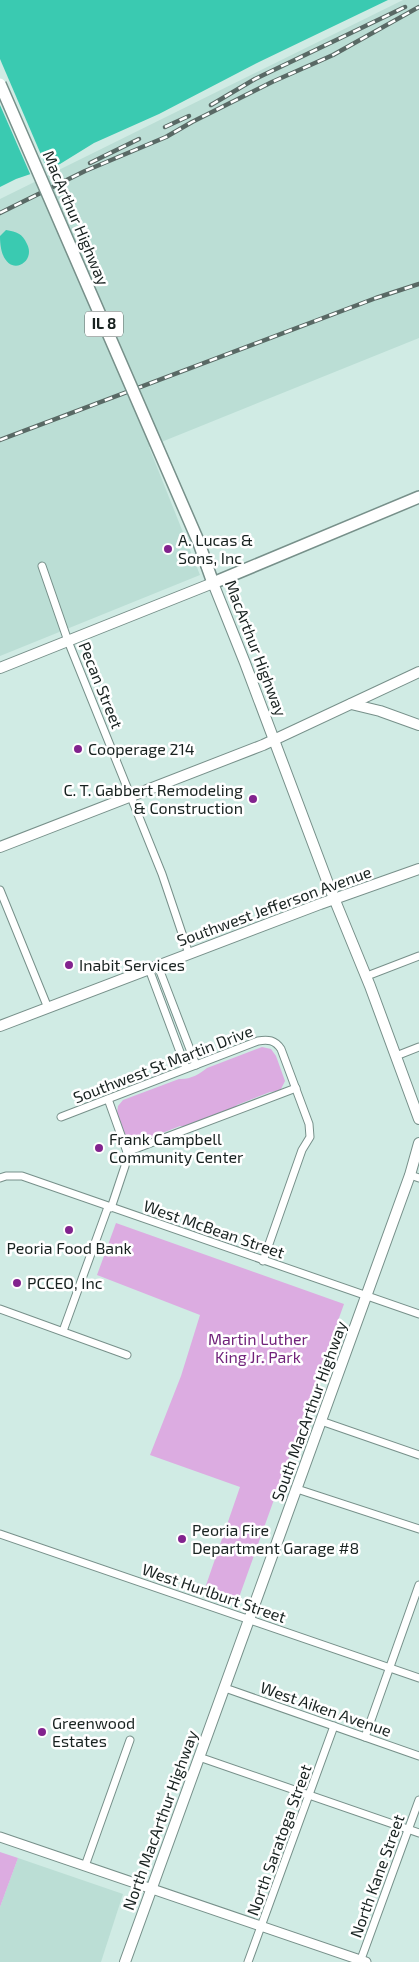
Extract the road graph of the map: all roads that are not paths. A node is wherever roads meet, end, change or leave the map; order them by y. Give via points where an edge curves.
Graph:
1 (0, 84) edge
2 (419, 497) edge
3 (42, 566) dead end
4 (213, 583) junction
5 (68, 641) junction
6 (0, 668) edge
7 (419, 672) edge
8 (351, 704) junction
9 (419, 725) edge
10 (274, 740) junction
11 (130, 797) junction
12 (0, 847) edge
13 (419, 869) edge
14 (0, 890) edge
15 (334, 899) junction
16 (190, 954) junction
17 (419, 956) edge
18 (154, 967) junction
19 (367, 976) junction
20 (48, 1008) junction
21 (0, 1026) edge
22 (419, 1047) edge
23 (396, 1056) junction
24 (196, 1065) junction
25 (186, 1068) junction
26 (296, 1088) junction
27 (108, 1099) junction
28 (61, 1117) dead end
29 (419, 1119) edge
30 (419, 1143) edge
31 (127, 1152) junction
32 (415, 1176) edge
33 (0, 1178) edge
34 (109, 1207) junction
35 (263, 1261) junction
36 (366, 1296) junction
37 (0, 1309) edge
38 (419, 1314) edge
39 (63, 1332) junction
40 (127, 1355) dead end
41 (321, 1421) junction
42 (419, 1455) edge
43 (297, 1489) junction
44 (419, 1529) edge
45 (0, 1534) edge
46 (419, 1585) edge
47 (250, 1620) junction
48 (389, 1668) junction
49 (419, 1678) edge
50 (225, 1688) junction
51 (334, 1726) junction
52 (365, 1737) junction
53 (130, 1740) dead end
54 (419, 1756) edge
55 (199, 1757) junction
56 (310, 1796) junction
57 (419, 1800) edge
58 (408, 1830) junction
59 (419, 1833) edge
60 (0, 1837) edge
61 (85, 1866) junction
62 (151, 1889) junction
63 (262, 1926) junction
64 (362, 1961) edge
65 (125, 1962) edge
66 (248, 1962) edge

1 - 4 main road, MacArthur Highway / IL 8, bridge via 199,542
2 - 4 main road
3 - 5 street, Pecan Street
4 - 5 main road
4 - 10 main road, MacArthur Highway / IL 8
5 - 6 main road
5 - 11 street, Pecan Street
7 - 8 main road
8 - 9 main road
8 - 10 main road
10 - 11 main road
10 - 15 main road, MacArthur Highway / IL 8
11 - 12 main road
11 - 16 street, Pecan Street
13 - 15 main road, Southwest Jefferson Avenue
14 - 20 street
15 - 16 main road, Southwest Jefferson Avenue
15 - 19 main road, MacArthur Highway
16 - 18 main road, Southwest Jefferson Avenue
17 - 19 street
18 - 20 main road, Southwest Jefferson Avenue
18 - 24 street
18 - 25 street
19 - 23 main road, MacArthur Highway
20 - 21 main road, Southwest Jefferson Avenue
22 - 23 street
23 - 29 main road, MacArthur Highway
24 - 25 street, Southwest St Martin Drive
24 - 26 street, Southwest St Martin Drive via 258,1041 269,1040 280,1049
25 - 27 street, Southwest St Martin Drive
26 - 31 street
26 - 35 street via 310,1136 302,1150
27 - 28 street, Southwest St Martin Drive
27 - 31 street
30 - 32 main road, South MacArthur Highway
31 - 34 street
32 - 36 main road, South MacArthur Highway
33 - 34 street, West McBean Street via 22,1176
34 - 35 street, West McBean Street
34 - 39 street
35 - 36 street, West McBean Street
36 - 38 street, West McBean Street
36 - 41 main road, South MacArthur Highway
37 - 39 street
39 - 40 street
41 - 42 street
41 - 43 main road, South MacArthur Highway
43 - 44 street
43 - 47 main road, South MacArthur Highway
45 - 47 street, West Hurlburt Street
46 - 48 street
47 - 48 street, West Hurlburt Street
47 - 50 main road, South MacArthur Highway
48 - 49 street, West Hurlburt Street
48 - 52 street
50 - 51 street, West Aiken Avenue
50 - 55 main road, North MacArthur Highway
51 - 52 street, West Aiken Avenue
51 - 56 street, North Saratoga Street
52 - 54 street, West Aiken Avenue
53 - 61 street
55 - 56 street
55 - 62 main road, North MacArthur Highway
56 - 58 street
56 - 63 street, North Saratoga Street
57 - 58 street, North Kane Street
58 - 59 street
58 - 64 street, North Kane Street
60 - 61 street
61 - 62 street
62 - 63 street
62 - 65 main road, North MacArthur Highway
63 - 64 street
63 - 66 street, North Saratoga Street

